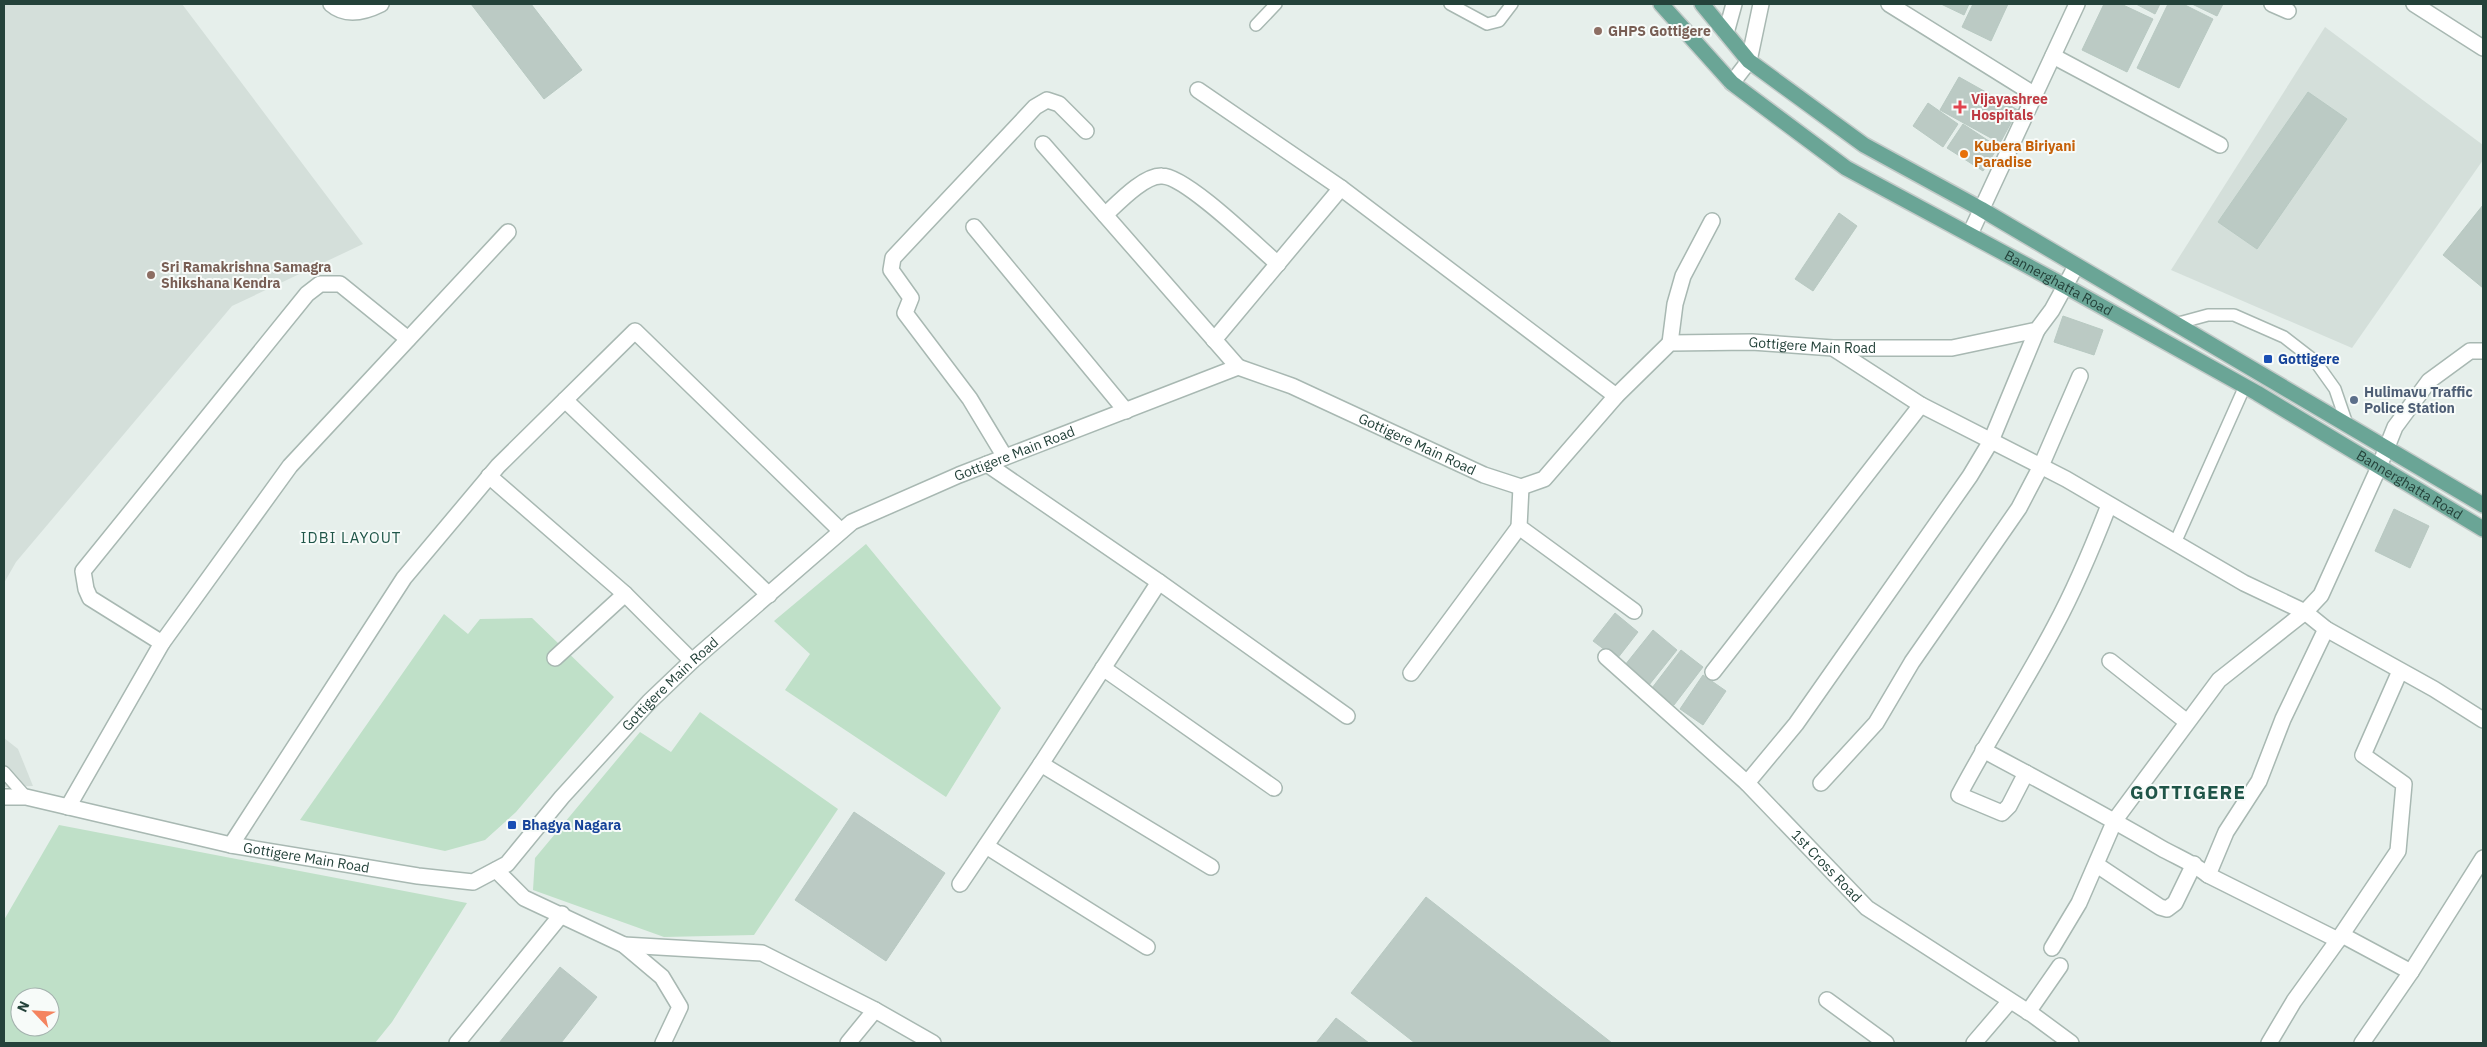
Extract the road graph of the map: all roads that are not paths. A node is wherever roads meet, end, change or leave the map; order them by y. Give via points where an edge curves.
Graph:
1 (331, 4) edge
2 (381, 4) edge
3 (1276, 4) edge
4 (1450, 4) edge
5 (1512, 4) edge
6 (1661, 4) edge
7 (1702, 4) edge
8 (1734, 4) edge
9 (1761, 4) edge
10 (1889, 4) edge
11 (2077, 4) edge
12 (2272, 4) edge
13 (2414, 4) edge
14 (2288, 11) dead end
15 (1256, 26) dead end
16 (1726, 32) junction
17 (2483, 48) edge
18 (2053, 56) junction
19 (1749, 61) junction
20 (1732, 83) junction
21 (1198, 90) dead end
22 (2034, 95) junction
23 (1086, 131) dead end
24 (1043, 144) dead end
25 (2220, 145) dead end
26 (1341, 188) junction
27 (1981, 209) junction
28 (1105, 215) junction
29 (1712, 221) dead end
30 (974, 227) dead end
31 (508, 232) dead end
32 (1970, 234) junction
33 (1278, 264) junction
34 (2076, 266) junction
35 (2065, 286) junction
36 (2175, 324) junction
37 (2037, 330) junction
38 (408, 340) junction
39 (1214, 340) junction
40 (1670, 343) junction
41 (1833, 348) junction
42 (2483, 352) edge
43 (1238, 367) junction
44 (2080, 376) dead end
45 (2245, 386) junction
46 (1616, 396) junction
47 (565, 400) junction
48 (1921, 405) junction
49 (1126, 411) junction
50 (2347, 424) junction
51 (1991, 441) junction
52 (2386, 448) junction
53 (1006, 457) junction
54 (987, 464) junction
55 (2041, 466) junction
56 (2379, 466) junction
57 (489, 476) junction
58 (1521, 488) junction
59 (2109, 504) junction
60 (2483, 505) edge
61 (1519, 527) junction
62 (2483, 529) edge
63 (841, 531) junction
64 (2175, 542) junction
65 (1159, 582) junction
66 (624, 594) junction
67 (769, 595) junction
68 (1634, 611) dead end
69 (2305, 612) junction
70 (2326, 629) junction
71 (162, 643) junction
72 (1606, 657) dead end
73 (555, 658) dead end
74 (692, 661) junction
75 (2110, 661) dead end
76 (1103, 668) junction
77 (2400, 671) junction
78 (1713, 672) dead end
79 (1411, 673) dead end
80 (1347, 716) dead end
81 (2483, 720) edge
82 (2187, 722) junction
83 (1983, 750) junction
84 (1041, 764) junction
85 (4, 772) edge
86 (2026, 773) junction
87 (1747, 783) junction
88 (1821, 783) dead end
89 (1274, 788) dead end
90 (4, 796) edge
91 (26, 797) junction
92 (68, 807) junction
93 (2115, 820) junction
94 (231, 845) junction
95 (986, 846) junction
96 (2483, 858) edge
97 (2194, 864) junction
98 (2097, 865) junction
99 (1211, 867) dead end
100 (496, 870) junction
101 (2208, 875) junction
102 (960, 884) dead end
103 (562, 914) junction
104 (2340, 937) junction
105 (624, 944) junction
106 (1147, 948) dead end
107 (2052, 948) dead end
108 (2060, 966) dead end
109 (2411, 972) junction
110 (1827, 1000) dead end
111 (2010, 1001) junction
112 (875, 1010) junction
113 (2028, 1012) junction
114 (457, 1043) edge
115 (663, 1043) edge
116 (848, 1043) edge
117 (933, 1043) edge
118 (1886, 1043) edge
119 (1974, 1043) edge
120 (2070, 1043) edge
121 (2269, 1043) edge
122 (2362, 1043) edge

1 - 2 street via 352,12 364,12
3 - 15 lane
4 - 5 lane via 1486,24 1499,21
6 - 20 main road, Bannerghatta Road
7 - 16 main road, Bannerghatta Road
8 - 16 street
9 - 19 street
10 - 22 street
11 - 18 street
12 - 14 street
13 - 17 street
16 - 19 main road, Bannerghatta Road
18 - 22 street
18 - 25 street
19 - 20 street
19 - 27 main road, Bannerghatta Road via 1864,145
20 - 32 main road, Bannerghatta Road via 1846,168
21 - 26 street
22 - 27 street
23 - 53 street via 1059,104 1047,100 1035,107 893,258 891,270 911,298 906,313 970,399
24 - 28 street
26 - 33 street
26 - 46 street
27 - 32 street
27 - 34 main road, Bannerghatta Road
28 - 33 street via 1147,180 1161,176 1177,180
28 - 39 street
29 - 40 street via 1683,276 1675,304
30 - 49 street
31 - 38 street
32 - 35 main road, Bannerghatta Road
33 - 39 street
34 - 35 street
34 - 36 main road, Bannerghatta Road
35 - 37 street
35 - 45 main road, Bannerghatta Road
36 - 50 main road, Bannerghatta Road
36 - 50 lane via 2208,315 2234,315 2284,337 2315,361 2335,389
37 - 41 street, Gottigere Main Road via 1952,348
37 - 51 street
38 - 71 street via 290,466
38 - 71 street via 340,284 320,284 300,302 84,572 90,598
39 - 43 street
40 - 41 street, Gottigere Main Road via 1752,342
40 - 46 street
41 - 48 street
42 - 52 street via 2470,351 2429,381 2394,427
43 - 49 street, Gottigere Main Road
43 - 58 street, Gottigere Main Road via 1292,386 1484,475
44 - 55 street
45 - 56 main road, Bannerghatta Road
45 - 64 lane
46 - 58 street via 1544,479
47 - 57 street
47 - 63 street via 635,331
47 - 67 street
48 - 51 street
48 - 78 street
49 - 53 street, Gottigere Main Road
50 - 52 main road, Bannerghatta Road
51 - 55 street
51 - 87 street via 1970,476 1796,724
52 - 56 street
52 - 60 main road, Bannerghatta Road
53 - 54 street, Gottigere Main Road
54 - 63 street, Gottigere Main Road via 852,522
54 - 65 street
55 - 59 street
55 - 88 street via 2019,508 1912,662 1876,722
56 - 62 main road, Bannerghatta Road
56 - 69 street via 2321,595
57 - 66 street
57 - 94 street via 404,578
58 - 61 street
59 - 64 street
59 - 83 street via 2056,626
61 - 68 street
61 - 79 street
63 - 67 street, Gottigere Main Road
64 - 69 street via 2244,583
65 - 76 street
65 - 80 street
66 - 73 street
66 - 74 street
67 - 74 street, Gottigere Main Road
69 - 70 street
69 - 82 street via 2219,680
70 - 77 street
70 - 101 street via 2282,719 2259,781 2226,832
71 - 92 street
72 - 87 street, 1st Cross Road
74 - 100 street, Gottigere Main Road via 649,702 562,797 507,864
75 - 82 street
76 - 84 street
76 - 89 street
77 - 81 street
77 - 104 street via 2363,755 2404,784 2398,850
82 - 93 street
83 - 86 street
83 - 86 street via 1960,795 2002,813
84 - 95 street
84 - 99 street
85 - 91 lane
86 - 93 street
87 - 111 street, 1st Cross Road via 1867,908
90 - 91 street, Gottigere Main Road
91 - 92 street, Gottigere Main Road
92 - 94 street, Gottigere Main Road
93 - 97 street
93 - 98 street
94 - 100 street, Gottigere Main Road via 473,882
95 - 102 street
95 - 106 street
96 - 109 street
97 - 98 street via 2175,903 2167,909 2160,908
97 - 101 street
98 - 107 street
100 - 103 street via 524,898
101 - 104 street
103 - 105 street
103 - 114 street
104 - 109 street
104 - 121 street via 2294,1000
105 - 112 street via 762,953
105 - 115 street via 662,977 680,1007
108 - 113 street
109 - 122 street
110 - 118 street
111 - 113 street, 1st Cross Road
111 - 119 street
112 - 116 street
112 - 117 street
113 - 120 street, 1st Cross Road

